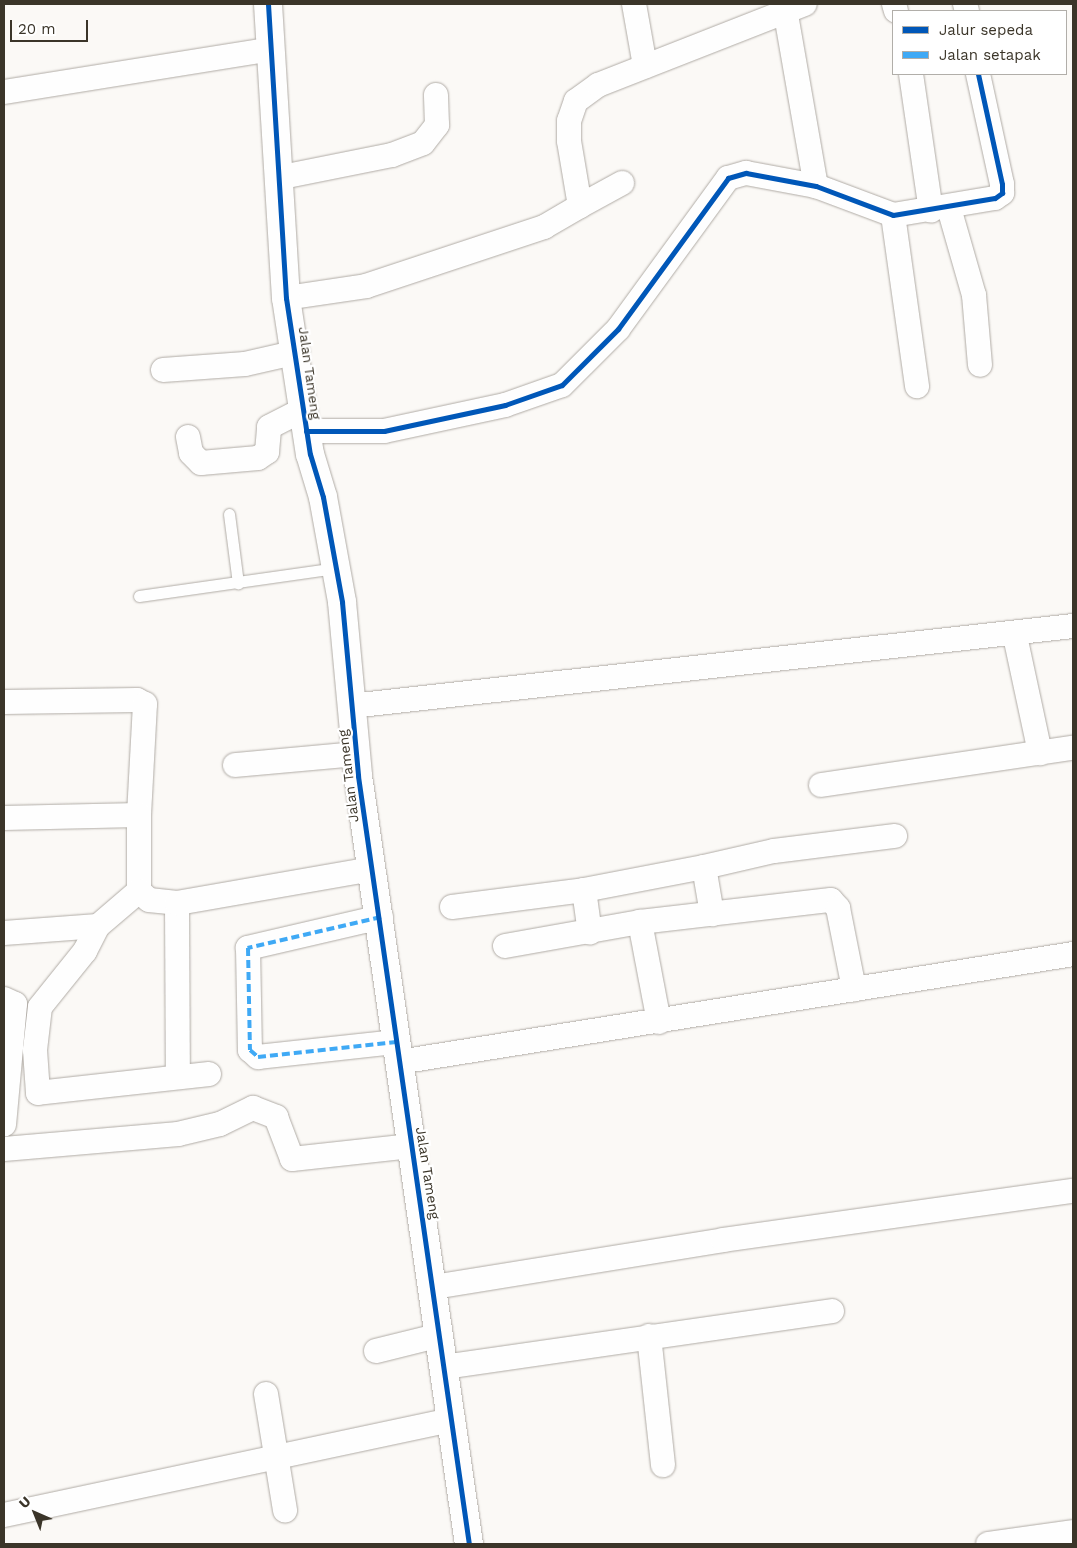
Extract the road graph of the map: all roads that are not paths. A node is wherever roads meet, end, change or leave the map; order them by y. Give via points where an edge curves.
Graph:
1 (268, 4) edge
2 (634, 4) edge
3 (795, 6) edge
4 (272, 49) junction
5 (645, 66) junction
6 (911, 75) edge
7 (978, 75) edge
8 (4, 92) edge
9 (436, 95) dead end
10 (282, 177) junction
11 (622, 183) dead end
12 (816, 186) junction
13 (580, 206) junction
14 (940, 210) junction
15 (893, 215) junction
16 (286, 298) junction
17 (298, 352) junction
18 (980, 365) dead end
19 (164, 370) dead end
20 (917, 386) dead end
21 (305, 420) junction
22 (188, 437) dead end
23 (229, 514) dead end
24 (335, 568) junction
25 (238, 583) junction
26 (139, 596) dead end
27 (1073, 626) edge
28 (1015, 636) junction
29 (4, 702) edge
30 (351, 706) junction
31 (1073, 748) edge
32 (1040, 753) junction
33 (355, 754) junction
34 (235, 765) dead end
35 (821, 785) dead end
36 (139, 815) junction
37 (4, 818) edge
38 (895, 836) dead end
39 (704, 867) junction
40 (371, 869) junction
41 (584, 890) junction
42 (139, 891) junction
43 (177, 903) junction
44 (452, 907) dead end
45 (712, 914) junction
46 (381, 917) junction
47 (640, 922) junction
48 (98, 926) junction
49 (4, 933) edge
50 (590, 933) junction
51 (505, 946) dead end
52 (1073, 954) edge
53 (854, 989) junction
54 (4, 999) edge
55 (659, 1022) junction
56 (398, 1052) junction
57 (209, 1074) dead end
58 (178, 1075) junction
59 (4, 1125) edge
60 (411, 1146) junction
61 (7, 1150) edge
62 (1073, 1191) edge
63 (434, 1287) junction
64 (832, 1311) dead end
65 (440, 1335) junction
66 (649, 1336) junction
67 (376, 1351) dead end
68 (444, 1367) junction
69 (266, 1394) dead end
70 (452, 1420) junction
71 (277, 1455) junction
72 (663, 1465) dead end
73 (285, 1510) dead end
74 (4, 1516) edge
75 (1073, 1532) edge
76 (469, 1544) edge
77 (988, 1544) edge

1 - 4 street, Jalan Tameng
2 - 5 street
3 - 5 street
3 - 12 street
4 - 8 street
4 - 10 street, Jalan Tameng
5 - 13 street via 598,85 571,110 569,141
6 - 14 street
7 - 14 street via 1002,193
9 - 10 street via 438,125 423,143 392,155
10 - 16 street, Jalan Tameng
11 - 13 street
12 - 15 street
12 - 21 street via 746,173 728,178 618,329 575,376 549,392 384,431
13 - 16 street via 536,230 371,285
14 - 15 street
14 - 18 street via 974,295
15 - 20 street
16 - 17 street, Jalan Tameng
17 - 19 street via 245,364
17 - 21 street, Jalan Tameng
21 - 22 street via 269,427 267,452 258,458 201,463 191,453
21 - 24 street, Jalan Tameng
23 - 25 lane
24 - 25 lane
24 - 30 street, Jalan Tameng via 349,656
25 - 26 lane
27 - 28 street
28 - 30 street
28 - 32 street
29 - 36 street via 136,700 145,704
30 - 33 street, Jalan Tameng
31 - 32 street
32 - 35 street
33 - 34 street
33 - 40 street, Jalan Tameng
36 - 37 street
36 - 42 street
38 - 39 street via 774,851
39 - 41 street
39 - 45 street
40 - 43 street
40 - 46 street, Jalan Tameng
41 - 44 street
41 - 50 street
42 - 43 street via 149,900
42 - 48 street
43 - 58 street
45 - 47 street
45 - 53 street via 831,900 838,908
46 - 56 street, Jalan Tameng
46 - 56 street via 248,948 250,1050 258,1057
47 - 50 street
47 - 55 street
48 - 49 street
48 - 58 street via 85,951 40,1007 36,1091 41,1094
50 - 51 street
52 - 53 street
53 - 55 street
54 - 59 street via 15,1004
55 - 56 street
56 - 60 street, Jalan Tameng
57 - 58 street
60 - 61 street via 292,1159 281,1123 270,1111 253,1108 220,1124 178,1134
60 - 63 street, Jalan Tameng
62 - 63 street via 723,1240
63 - 65 street, Jalan Tameng
64 - 66 street
65 - 67 street
65 - 68 street, Jalan Tameng
66 - 68 street
66 - 72 street
68 - 70 street, Jalan Tameng
69 - 71 street
70 - 71 street
70 - 76 street, Jalan Tameng
71 - 73 street
71 - 74 street
75 - 77 street

